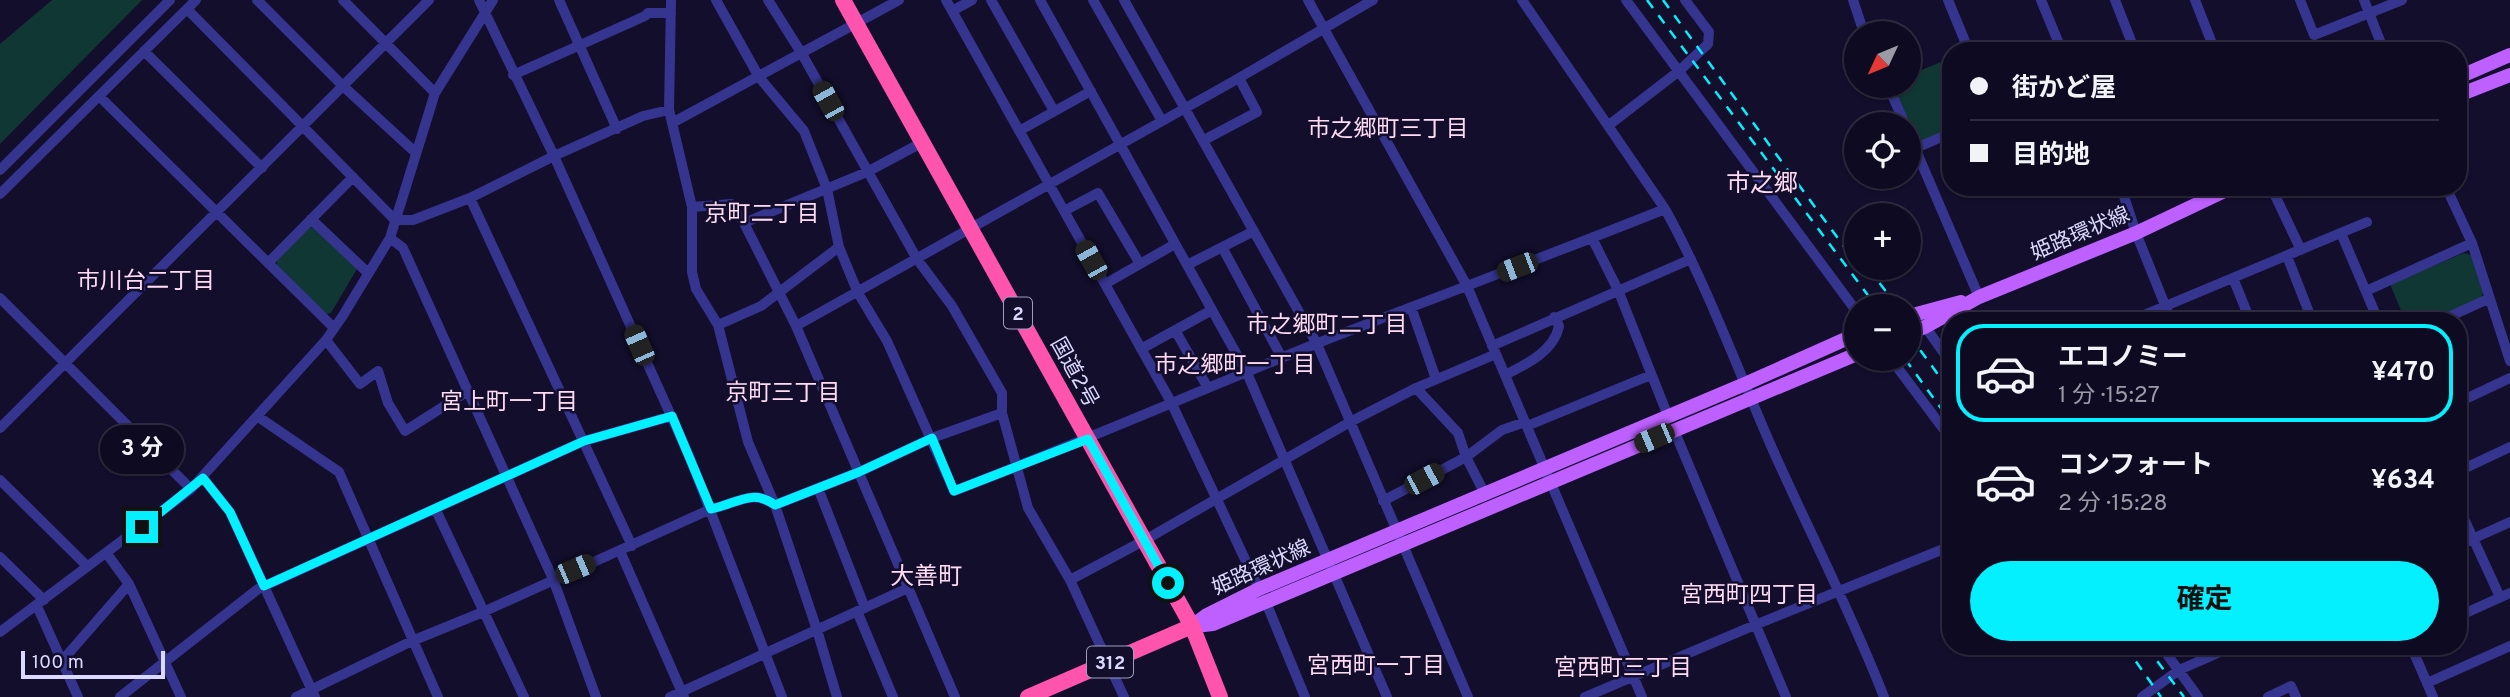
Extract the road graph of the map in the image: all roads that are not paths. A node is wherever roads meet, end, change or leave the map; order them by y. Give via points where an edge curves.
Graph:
1 (170, 0) edge
2 (196, 0) edge
3 (257, 0) edge
4 (429, 0) edge
5 (479, 0) edge
6 (493, 0) edge
7 (559, 0) edge
8 (642, 0) edge
9 (671, 0) edge
10 (716, 0) edge
11 (768, 0) edge
12 (843, 0) edge
13 (899, 0) edge
14 (946, 0) edge
15 (972, 0) edge
16 (991, 0) edge
17 (1040, 0) edge
18 (1093, 0) edge
19 (1124, 0) edge
20 (1308, 0) edge
21 (1373, 0) edge
22 (1522, 0) edge
23 (1626, 0) edge
24 (1685, 0) edge
25 (1854, 0) edge
26 (1948, 0) edge
27 (2041, 0) edge
28 (2115, 0) edge
29 (2195, 0) edge
30 (2300, 0) edge
31 (2364, 0) edge
32 (2402, 0) edge
33 (347, 1) edge
34 (187, 9) junction
35 (952, 11) junction
36 (485, 13) junction
37 (648, 13) junction
38 (671, 13) junction
39 (2370, 15) junction
40 (1860, 21) edge
41 (856, 25) junction
42 (1324, 30) junction
43 (386, 42) junction
44 (1965, 42) edge
45 (2058, 42) edge
46 (2132, 42) edge
47 (2211, 42) edge
48 (2381, 42) edge
49 (578, 45) junction
50 (144, 51) junction
51 (802, 54) junction
52 (2510, 55) edge
53 (1679, 71) junction
54 (2467, 74) edge
55 (513, 75) junction
56 (2510, 75) edge
57 (759, 77) junction
58 (1239, 78) junction
59 (343, 86) junction
60 (1091, 91) junction
61 (2467, 92) edge
62 (435, 93) junction
63 (99, 96) junction
64 (1185, 108) junction
65 (669, 110) junction
66 (1054, 111) junction
67 (1162, 121) junction
68 (673, 123) junction
69 (1609, 125) junction
70 (303, 127) junction
71 (617, 129) junction
72 (1019, 131) junction
73 (1942, 137) edge
74 (1204, 140) junction
75 (923, 142) junction
76 (1121, 145) junction
77 (1921, 146) edge
78 (416, 153) junction
79 (554, 156) junction
80 (1921, 160) edge
81 (262, 168) junction
82 (0, 170) edge
83 (867, 172) junction
84 (353, 177) junction
85 (1049, 185) junction
86 (827, 189) junction
87 (0, 194) edge
88 (2124, 196) edge
89 (2214, 196) edge
90 (2275, 196) edge
91 (2450, 196) edge
92 (471, 198) junction
93 (692, 207) junction
94 (1665, 209) junction
95 (1064, 211) junction
96 (217, 212) junction
97 (311, 219) junction
98 (395, 220) junction
99 (2367, 222) dead end
100 (744, 223) junction
101 (971, 228) junction
102 (1254, 230) junction
103 (2136, 233) junction
104 (2341, 233) junction
105 (390, 238) junction
106 (1592, 238) junction
107 (2472, 243) junction
108 (1175, 244) junction
109 (839, 247) junction
110 (1222, 247) junction
111 (2301, 250) junction
112 (2287, 256) junction
113 (917, 259) junction
114 (1691, 259) junction
115 (268, 263) junction
116 (1140, 264) junction
117 (1187, 265) junction
118 (368, 273) junction
119 (2233, 278) junction
120 (1105, 284) junction
121 (1467, 286) junction
122 (1618, 290) junction
123 (2365, 291) junction
124 (858, 293) junction
125 (780, 294) junction
126 (1844, 294) edge
127 (1979, 297) junction
128 (0, 298) edge
129 (2488, 299) junction
130 (2165, 305) junction
131 (1411, 307) junction
132 (1212, 310) junction
133 (1952, 312) edge
134 (2150, 312) edge
135 (2168, 312) edge
136 (2247, 312) edge
137 (2309, 312) edge
138 (2374, 312) edge
139 (2460, 312) edge
140 (1921, 313) edge
141 (1554, 317) junction
142 (1942, 318) edge
143 (1921, 323) edge
144 (718, 325) junction
145 (796, 326) junction
146 (1925, 327) junction
147 (334, 328) junction
148 (1921, 328) edge
149 (1175, 330) junction
150 (326, 340) junction
151 (1844, 340) edge
152 (1317, 344) junction
153 (1141, 349) junction
154 (1494, 350) junction
155 (1942, 351) edge
156 (1282, 358) junction
157 (1844, 360) edge
158 (2510, 361) edge
159 (65, 363) junction
160 (1900, 371) edge
161 (1247, 373) junction
162 (1651, 375) junction
163 (1505, 376) junction
164 (2510, 378) edge
165 (1436, 379) junction
166 (1745, 384) junction
167 (1208, 388) junction
168 (1416, 388) junction
169 (468, 391) junction
170 (2467, 398) edge
171 (1751, 400) junction
172 (1171, 402) junction
173 (1002, 413) junction
174 (257, 416) junction
175 (672, 416) junction
176 (1668, 416) junction
177 (1350, 422) junction
178 (1526, 424) junction
179 (1942, 427) edge
180 (0, 428) edge
181 (1674, 430) junction
182 (932, 438) junction
183 (1088, 439) junction
184 (584, 441) junction
185 (2510, 447) edge
186 (1466, 457) junction
187 (1285, 461) junction
188 (1018, 467) junction
189 (2467, 467) edge
190 (859, 472) junction
191 (1548, 475) junction
192 (506, 476) junction
193 (203, 478) junction
194 (0, 480) edge
195 (818, 488) junction
196 (191, 489) junction
197 (1485, 494) junction
198 (1217, 499) junction
199 (1383, 501) junction
200 (775, 505) junction
201 (711, 509) junction
202 (436, 510) junction
203 (2510, 522) edge
204 (2467, 526) edge
205 (1399, 537) junction
206 (369, 539) junction
207 (2473, 539) junction
208 (1144, 540) junction
209 (2467, 542) edge
210 (632, 545) junction
211 (1942, 550) edge
212 (620, 551) junction
213 (107, 554) junction
214 (0, 557) edge
215 (86, 566) junction
216 (1331, 567) junction
217 (553, 579) junction
218 (1070, 580) junction
219 (129, 584) junction
220 (264, 586) junction
221 (908, 588) junction
222 (1839, 591) junction
223 (1262, 594) junction
224 (2505, 595) edge
225 (40, 603) junction
226 (861, 609) junction
227 (483, 612) junction
228 (2467, 612) edge
229 (1755, 625) junction
230 (1192, 626) junction
231 (1, 630) edge
232 (817, 630) junction
233 (412, 641) junction
234 (2510, 646) edge
235 (766, 653) junction
236 (2168, 655) edge
237 (2213, 655) edge
238 (2415, 655) edge
239 (62, 662) junction
240 (166, 662) junction
241 (1108, 663) junction
242 (2179, 670) junction
243 (1633, 677) junction
244 (2427, 683) junction
245 (313, 693) edge
246 (1051, 693) edge
247 (683, 694) edge
248 (78, 697) edge
249 (120, 697) edge
250 (181, 697) edge
251 (296, 697) edge
252 (438, 697) edge
253 (524, 697) edge
254 (596, 697) edge
255 (670, 697) edge
256 (782, 697) edge
257 (837, 697) edge
258 (893, 697) edge
259 (954, 697) edge
260 (1028, 697) edge
261 (1124, 697) edge
262 (1220, 697) edge
263 (1305, 697) edge
264 (1387, 697) edge
265 (1468, 697) edge
266 (1585, 697) edge
267 (1642, 697) edge
268 (1786, 697) edge
269 (1884, 697) edge
270 (2141, 697) edge
271 (2198, 697) edge
272 (2268, 697) edge
273 (2296, 697) edge
274 (2433, 697) edge

1 - 82 street
2 - 34 street
3 - 59 street
4 - 43 street
5 - 36 street
6 - 36 street
7 - 49 street
8 - 37 street
9 - 38 street
10 - 57 street
11 - 51 street
12 - 41 highway, 国道2号 / 2
13 - 41 street
14 - 35 street
15 - 35 street
16 - 66 street
17 - 60 street
18 - 67 street
19 - 64 street
20 - 42 street
21 - 42 street
22 - 69 street
23 - 53 street
24 - 53 street via 1709,32 1709,44
25 - 40 street
26 - 44 street
27 - 45 street
28 - 46 street
29 - 47 street
30 - 39 street via 2314,35
31 - 39 street
32 - 39 street
33 - 43 street
34 - 50 street
34 - 70 street
35 - 72 street
36 - 55 street
36 - 62 street
37 - 38 street
37 - 49 street
38 - 65 street
39 - 48 street
41 - 51 street
41 - 75 highway, 国道2号 / 2
42 - 58 street
42 - 121 street
43 - 59 street
43 - 62 street
49 - 55 street
49 - 71 street
50 - 63 street
50 - 81 street
51 - 57 street
51 - 83 street
52 - 54 main road
53 - 69 street
53 - 126 street
55 - 79 street
56 - 61 main road
57 - 68 street
57 - 86 street via 804,131
58 - 64 street
58 - 74 street via 1257,112
59 - 70 street
59 - 78 street
60 - 66 street
60 - 76 street
62 - 78 street
63 - 87 street
63 - 96 street
64 - 67 street
64 - 74 street
65 - 68 street
65 - 71 street
66 - 72 street
67 - 76 street
68 - 93 street
69 - 94 street
70 - 81 street
70 - 84 street
71 - 79 street
72 - 85 street
73 - 77 street
74 - 102 street
75 - 83 street
75 - 101 highway, 国道2号 / 2
76 - 85 street
76 - 108 street
78 - 98 street
79 - 92 street
79 - 175 street
80 - 127 street
81 - 96 street
83 - 86 street
83 - 113 street
84 - 97 street
84 - 98 street
85 - 95 street
85 - 101 street
86 - 100 street
86 - 109 street
88 - 103 street
89 - 103 main road, 姫路環状線
90 - 111 street
91 - 107 street
92 - 98 street via 413,220
92 - 184 street
93 - 100 street via 731,204
93 - 144 street via 692,272 696,289
94 - 106 street
94 - 114 street
95 - 116 street via 1098,193
95 - 120 street
96 - 115 street
96 - 159 street
97 - 115 street
97 - 118 street
98 - 105 street
99 - 104 street
100 - 125 street
101 - 113 street
101 - 183 highway, 国道2号 / 2
102 - 110 street
102 - 152 street
103 - 127 main road, 姫路環状線
103 - 130 street
104 - 111 street
104 - 123 street
105 - 118 street
105 - 169 street via 403,248
106 - 121 street
106 - 122 street
107 - 123 street
107 - 129 street
108 - 116 street
108 - 117 street
109 - 124 street
109 - 125 street
110 - 117 street
110 - 156 street
111 - 112 street
112 - 119 street
112 - 137 street
113 - 124 street
113 - 173 street via 982,356 1002,393
114 - 122 street
114 - 166 street
115 - 147 street
116 - 120 street
117 - 132 street
118 - 147 street
119 - 130 street
119 - 136 street
120 - 153 street
121 - 131 street
121 - 154 street
122 - 141 street
122 - 162 street
123 - 138 street
124 - 145 street
124 - 182 street via 887,341
125 - 144 street
125 - 145 street
127 - 133 main road, 姫路環状線
127 - 140 main road, 姫路環状線
128 - 159 street
129 - 139 street
129 - 158 street
130 - 134 street
130 - 135 street
131 - 152 street
131 - 165 street
132 - 149 street
132 - 161 street
141 - 154 street
141 - 163 street via 1559,326 1557,336 1534,361
142 - 146 main road, 姫路環状線
143 - 146 street
144 - 200 street via 748,442
145 - 190 street
146 - 148 main road, 姫路環状線
146 - 155 street
147 - 150 street
149 - 153 street
149 - 167 street
150 - 169 street via 360,384 378,371 388,402 405,431
150 - 174 street
151 - 166 main road, 姫路環状線
152 - 156 street
152 - 177 street
153 - 172 street
154 - 163 street
154 - 165 street
156 - 161 street
157 - 171 main road, 姫路環状線
159 - 180 street
159 - 196 street
160 - 179 street
161 - 167 street
161 - 187 street
162 - 176 street
162 - 178 street
163 - 178 street
164 - 170 street
165 - 168 street
166 - 171 street
166 - 176 main road, 姫路環状線
167 - 172 street
168 - 177 street
168 - 186 street via 1458,433
169 - 192 street
171 - 181 main road, 姫路環状線
171 - 222 street
172 - 183 street
172 - 198 street
173 - 182 street
173 - 188 street
174 - 193 street
174 - 206 street via 339,472
175 - 184 street
175 - 201 street
176 - 191 main road, 姫路環状線
177 - 187 street
177 - 199 street
178 - 186 street via 1502,430
178 - 191 street
181 - 191 main road, 姫路環状線
181 - 229 street
182 - 188 street via 954,491
182 - 190 street
183 - 188 street
183 - 208 highway, 国道2号 / 2
184 - 192 street
184 - 210 street
185 - 189 street
186 - 197 street
186 - 199 street
187 - 198 street
187 - 216 street
188 - 218 street via 1028,508
190 - 195 street
190 - 221 street
191 - 197 main road, 姫路環状線
191 - 205 main road, 姫路環状線
191 - 243 street
192 - 202 street
192 - 217 street
193 - 196 street
193 - 220 street via 230,512
194 - 215 street
195 - 200 street
195 - 226 street
196 - 213 street
197 - 205 main road, 姫路環状線
198 - 208 street
198 - 223 street
199 - 205 street
200 - 201 street via 764,497 749,497
200 - 232 street
201 - 210 street
201 - 235 street
202 - 206 street
202 - 227 street
203 - 207 street
204 - 207 street
205 - 216 main road, 姫路環状線
205 - 265 street
206 - 220 street
206 - 233 street
207 - 209 street
207 - 224 street
208 - 218 street
208 - 230 highway, 国道2号 / 2
210 - 212 street
211 - 222 street
212 - 217 street
212 - 247 street
213 - 215 street
213 - 219 street
214 - 225 street
215 - 225 street
216 - 223 main road, 姫路環状線
216 - 264 street
217 - 227 street
217 - 254 street
218 - 241 street
219 - 239 street
219 - 240 street
220 - 240 street
220 - 245 street
221 - 226 street
221 - 259 street
222 - 229 street
222 - 269 street
223 - 230 main road, 姫路環状線 via 1213,624
223 - 263 street
224 - 228 street
225 - 231 street
225 - 239 street
226 - 232 street
226 - 258 street
227 - 233 street
227 - 253 street
229 - 243 street
229 - 268 street
230 - 241 highway, 312
230 - 262 highway, 国道2号 / 2
232 - 235 street
232 - 257 street
233 - 245 street
233 - 252 street
234 - 244 street
235 - 247 street
235 - 256 street
236 - 242 street
237 - 242 street
238 - 244 street
239 - 248 street
240 - 249 street
240 - 250 street
241 - 246 highway, 312
241 - 261 street
242 - 270 street
242 - 271 street
243 - 266 street
243 - 267 street
244 - 274 street
245 - 251 street
246 - 260 highway, 312
247 - 255 street
272 - 273 street via 2291,686

